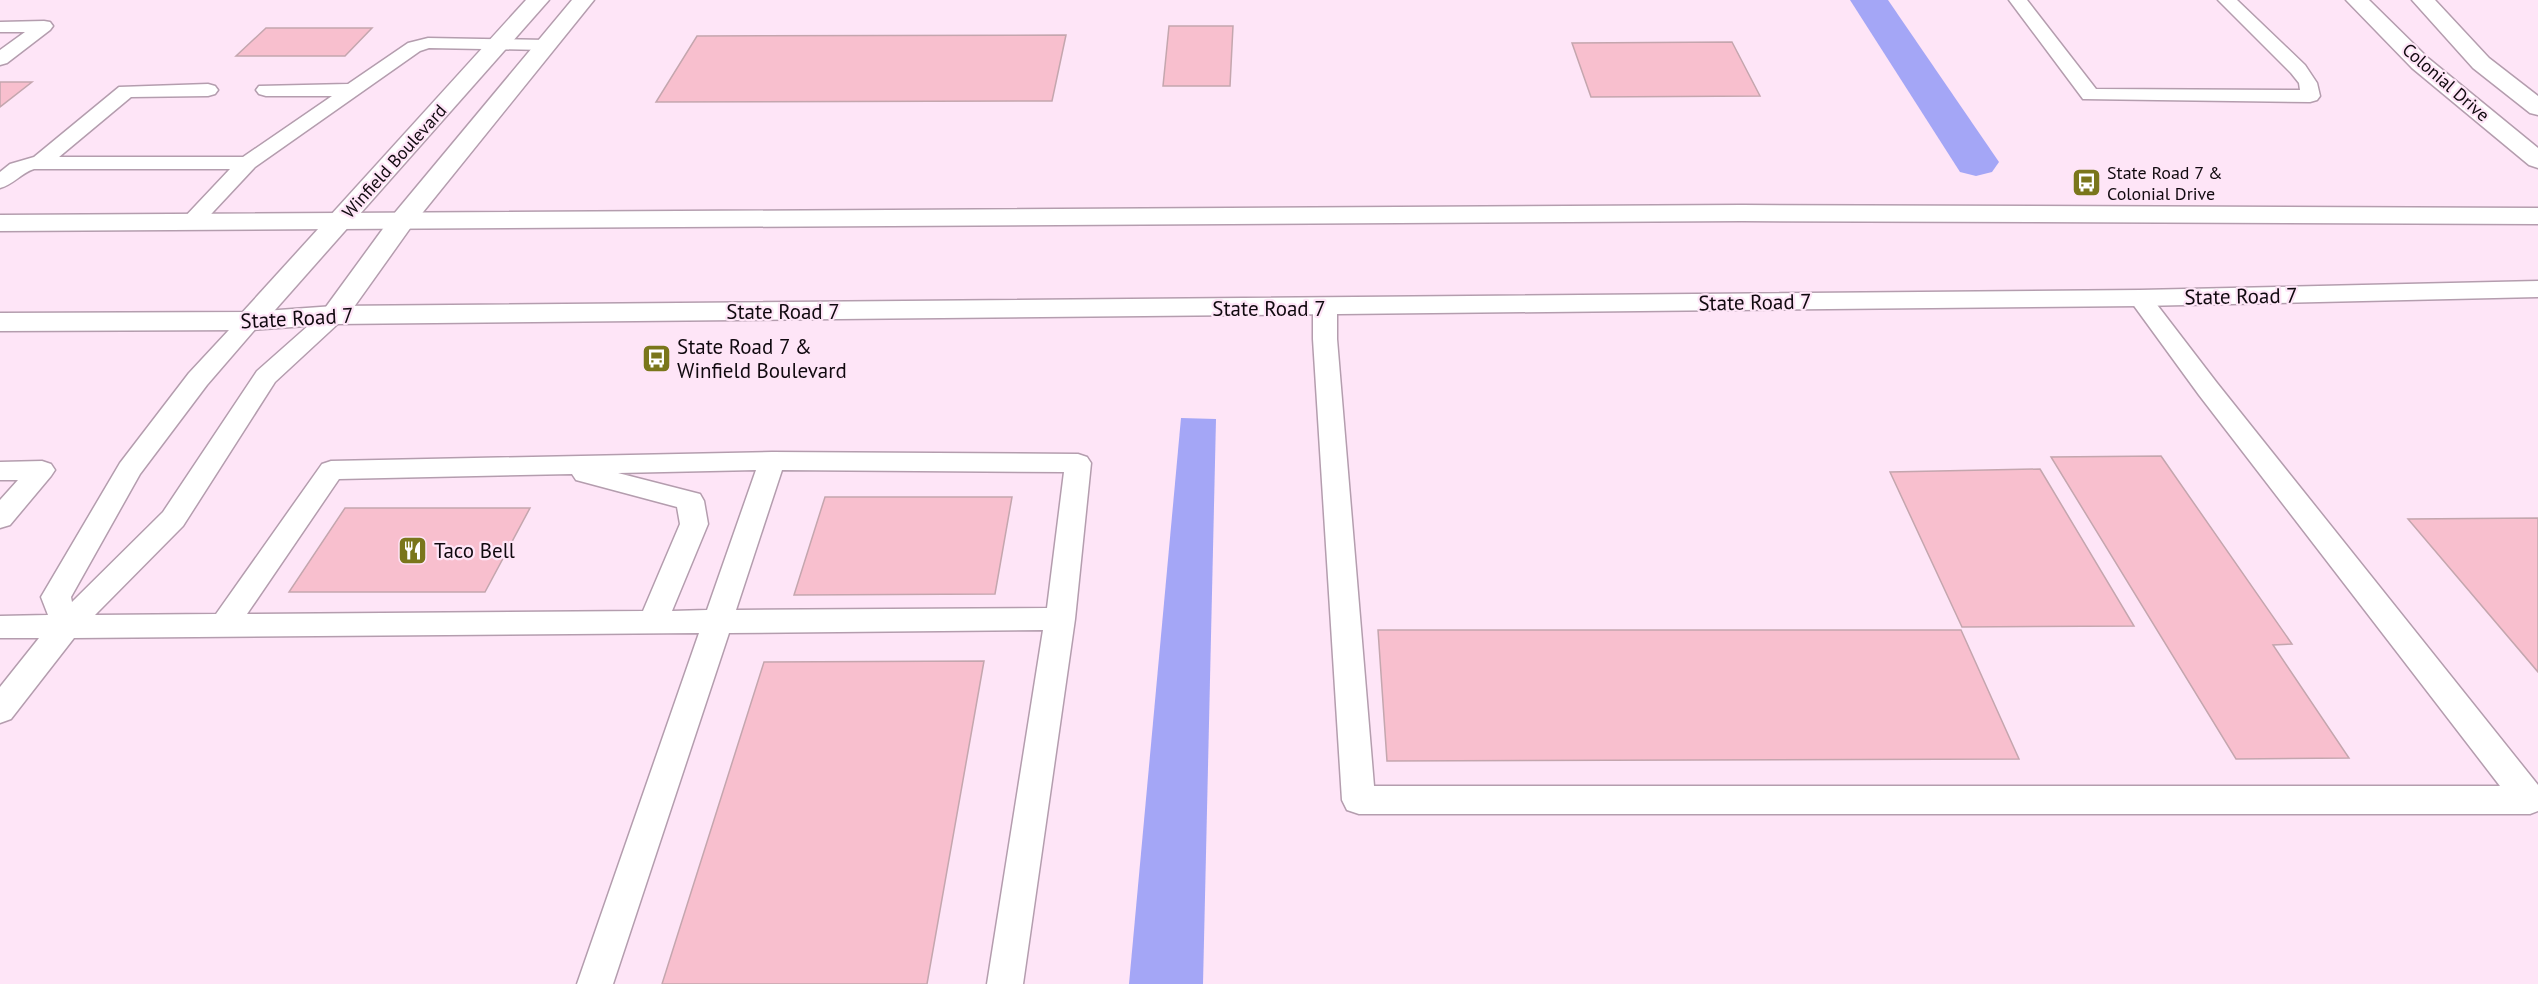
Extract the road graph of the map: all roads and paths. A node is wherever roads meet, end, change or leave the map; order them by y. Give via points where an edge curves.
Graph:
1 (538, 0) edge
2 (583, 0) edge
3 (2018, 0) edge
4 (2226, 0) edge
5 (2357, 0) edge
6 (2423, 0) edge
7 (0, 27) edge
8 (499, 43) junction
9 (546, 45) junction
10 (0, 59) edge
11 (208, 90) dead end
12 (266, 90) dead end
13 (354, 90) junction
14 (2538, 108) edge
15 (122, 151) dead end
16 (221, 151) dead end
17 (165, 157) junction
18 (2538, 160) edge
19 (39, 163) junction
20 (248, 163) junction
21 (0, 182) edge
22 (2538, 216) edge
23 (341, 221) junction
24 (402, 221) junction
25 (190, 222) junction
26 (0, 223) edge
27 (2538, 289) edge
28 (2140, 298) junction
29 (1325, 307) junction
30 (334, 315) junction
31 (250, 321) junction
32 (0, 322) edge
33 (772, 461) junction
34 (553, 466) junction
35 (0, 471) edge
36 (0, 518) edge
37 (1060, 619) junction
38 (718, 620) junction
39 (653, 621) junction
40 (224, 625) junction
41 (0, 627) edge
42 (66, 627) junction
43 (0, 710) edge
44 (595, 984) edge
45 (1005, 984) edge

1 - 8 main road, Winfield Boulevard
2 - 9 main road, Winfield Boulevard
3 - 4 lane via 2090,95 2310,96 2308,82 2298,69
5 - 18 main road, Colonial Drive via 2421,63
6 - 14 main road, Colonial Drive via 2481,63
7 - 10 lane via 44,27
8 - 9 lane
8 - 13 lane via 420,45
8 - 23 main road, Winfield Boulevard
9 - 24 main road, Winfield Boulevard
11 - 19 lane via 126,91
12 - 13 lane
13 - 20 lane
15 - 17 lane
16 - 17 lane
17 - 19 lane
17 - 20 lane
19 - 21 lane via 23,165
20 - 25 lane
22 - 24 main road via 1719,213
23 - 24 main road
23 - 25 main road
23 - 31 main road, Winfield Boulevard
24 - 30 main road, Winfield Boulevard
25 - 26 main road
27 - 28 main road, State Road 7
28 - 29 main road, State Road 7
28 - 29 lane via 2530,800 1359,800
29 - 30 main road, State Road 7
30 - 31 main road, State Road 7
30 - 42 lane via 266,376 173,519
31 - 32 main road, State Road 7
31 - 42 lane via 198,379 129,469 56,597
33 - 34 lane
33 - 37 lane via 1078,463
33 - 38 lane
34 - 39 lane via 690,501 694,524
34 - 40 lane via 331,471
35 - 36 lane via 42,470
37 - 38 lane
37 - 45 lane
38 - 39 lane
38 - 44 lane
39 - 40 lane
40 - 42 lane
41 - 42 lane
42 - 43 lane

